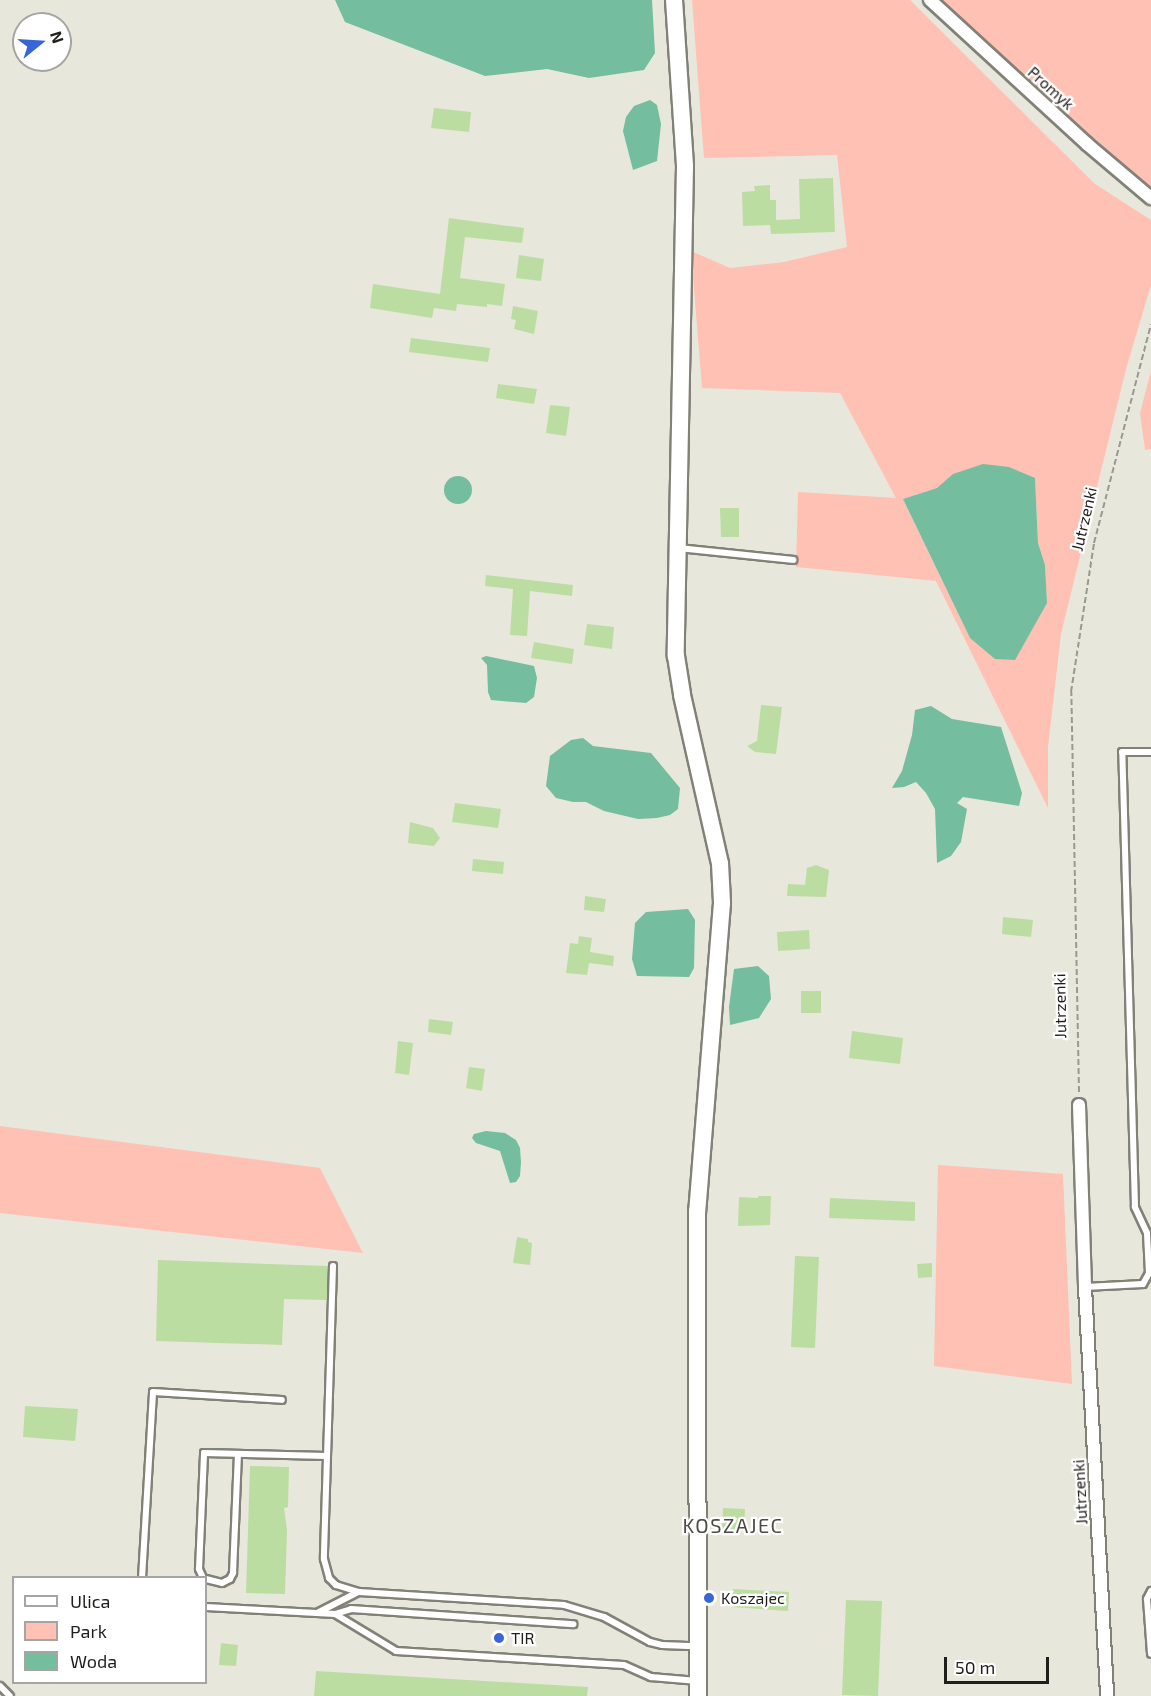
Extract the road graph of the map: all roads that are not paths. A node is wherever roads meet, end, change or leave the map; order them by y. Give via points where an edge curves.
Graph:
1 (674, 0) edge
2 (930, 0) edge
3 (1151, 198) edge
4 (678, 548) junction
5 (793, 560) dead end
6 (1151, 752) edge
7 (1079, 1105) road end
8 (333, 1266) dead end
9 (1143, 1284) junction
10 (1151, 1285) edge
11 (1086, 1287) junction
12 (282, 1400) dead end
13 (238, 1454) junction
14 (327, 1456) junction
15 (142, 1576) edge
16 (203, 1576) edge
17 (207, 1579) edge
18 (1151, 1591) edge
19 (359, 1592) junction
20 (207, 1607) edge
21 (317, 1613) junction
22 (335, 1614) junction
23 (573, 1624) dead end
24 (698, 1647) junction
25 (1151, 1654) edge
26 (0, 1686) edge
27 (698, 1688) edge
28 (10, 1696) edge
29 (1107, 1696) edge

1 - 4 street via 685,166
2 - 3 street, Promyk
4 - 5 lane
4 - 24 street via 676,656 720,863 722,903 697,1211
6 - 9 lane via 1122,752 1135,1207 1148,1243 1149,1273
7 - 11 street, Jutrzenki
8 - 14 lane
9 - 10 lane
9 - 11 lane
11 - 29 street, Jutrzenki
12 - 15 lane via 153,1392
13 - 14 lane
13 - 16 lane via 204,1453 199,1569
13 - 17 lane via 233,1573 222,1583
14 - 19 lane via 325,1569 336,1585
18 - 25 lane via 1147,1599
19 - 21 lane
19 - 24 lane via 564,1605 604,1617 650,1642
20 - 21 lane
21 - 22 lane
22 - 23 lane via 351,1609
22 - 27 lane via 396,1651 624,1665 651,1677
24 - 27 street
26 - 28 lane

